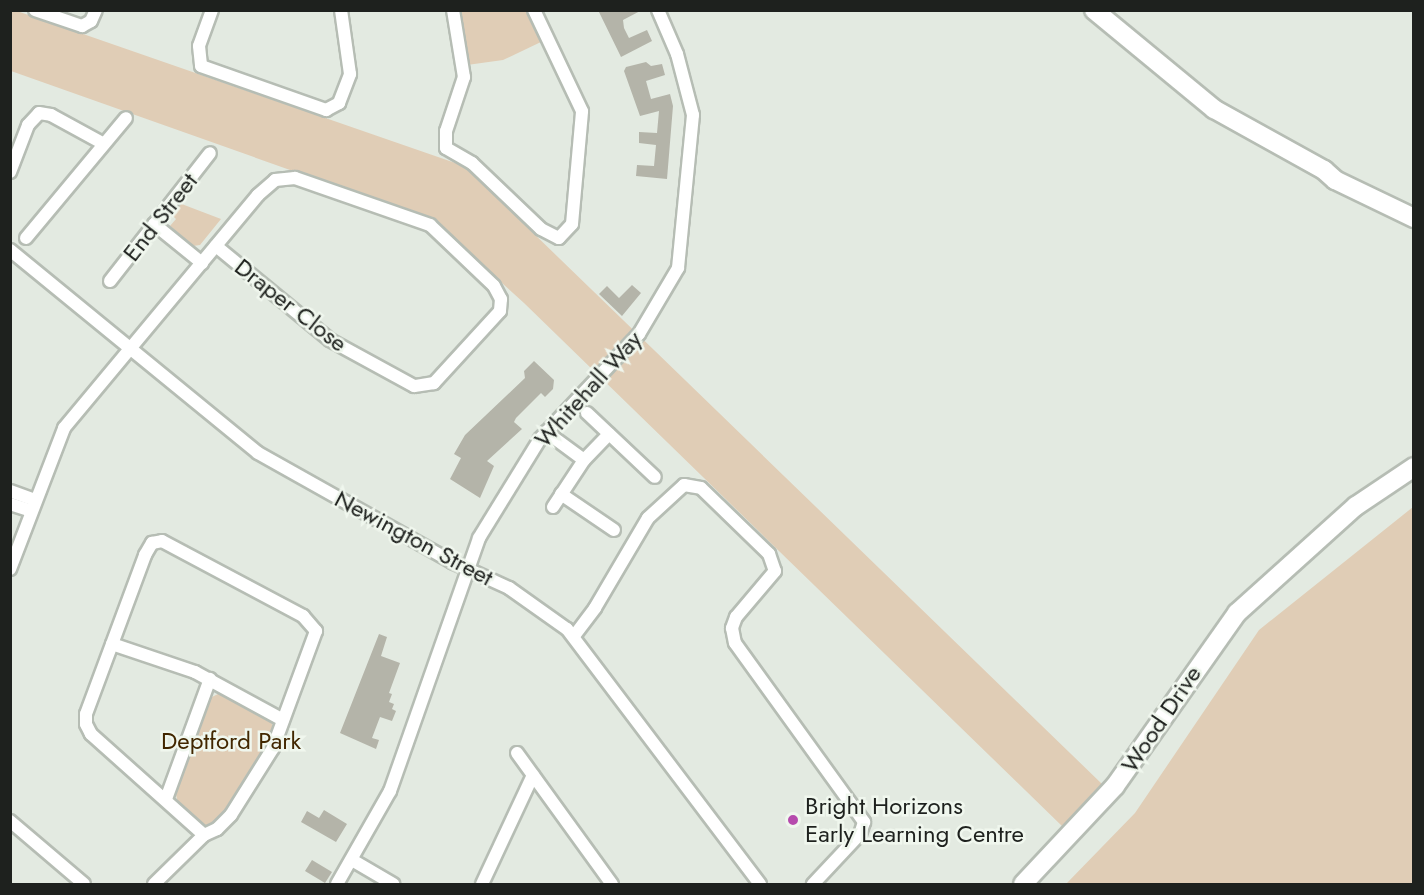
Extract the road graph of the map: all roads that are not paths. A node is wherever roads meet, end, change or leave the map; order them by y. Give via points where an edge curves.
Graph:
1 (35, 10) edge
2 (96, 10) edge
3 (212, 10) edge
4 (341, 10) edge
5 (453, 10) edge
6 (534, 10) edge
7 (658, 10) edge
8 (1094, 10) edge
9 (126, 118) dead end
10 (104, 144) junction
11 (210, 153) dead end
12 (1324, 170) junction
13 (10, 172) edge
14 (1413, 205) edge
15 (1413, 218) edge
16 (154, 224) junction
17 (26, 238) dead end
18 (216, 246) junction
19 (10, 250) edge
20 (202, 263) junction
21 (110, 281) dead end
22 (130, 348) junction
23 (587, 413) dead end
24 (546, 432) junction
25 (609, 434) junction
26 (584, 460) junction
27 (1413, 466) edge
28 (655, 477) dead end
29 (1413, 480) edge
30 (10, 491) edge
31 (561, 494) junction
32 (10, 504) edge
33 (33, 506) junction
34 (553, 507) dead end
35 (614, 530) dead end
36 (1301, 555) junction
37 (10, 569) edge
38 (468, 569) junction
39 (574, 636) junction
40 (112, 644) junction
41 (210, 680) junction
42 (283, 720) junction
43 (518, 753) dead end
44 (533, 775) junction
45 (166, 799) junction
46 (10, 821) edge
47 (204, 835) junction
48 (352, 860) junction
49 (84, 885) edge
50 (154, 885) edge
51 (337, 885) edge
52 (393, 885) edge
53 (482, 885) edge
54 (612, 885) edge
55 (760, 885) edge
56 (813, 885) edge
57 (1023, 885) edge

1 - 2 street via 82,26 91,21
3 - 4 street via 199,46 201,66 326,110 339,104 350,74
5 - 6 street via 464,77 446,131 446,148 472,163 541,229 559,238 572,224 582,111
7 - 24 street, Whitehall Way via 677,54 693,115 681,259 639,334
8 - 12 street via 1191,93
9 - 10 street
10 - 13 street via 51,115 39,113 28,125
10 - 17 street
11 - 16 street, End Street
12 - 14 street
12 - 15 street via 1335,180
16 - 20 street
16 - 21 street, End Street
18 - 18 street, Draper Close via 330,340 414,386 434,383 500,311 501,299 494,286 430,225 295,178 282,177 265,188
18 - 20 street, Draper Close
19 - 22 street, Newington Street
20 - 22 street, Draper Close
22 - 33 street, Draper Close via 64,428
22 - 38 street, Newington Street via 258,453
23 - 25 street
24 - 26 street
24 - 38 street, Whitehall Way via 479,538
25 - 26 street
25 - 28 street
26 - 31 street
27 - 36 street, Wood Drive via 1356,506
29 - 36 street, Wood Drive via 1382,499 1335,539
30 - 33 street
31 - 34 street
31 - 35 street
32 - 33 street
33 - 37 street, Draper Close
36 - 57 street, Wood Drive via 1237,613 1115,786
38 - 39 street, Newington Street via 509,588
38 - 48 street, Whitehall Way via 390,791
39 - 55 street, Newington Street
39 - 56 street via 648,518 684,485 700,488 769,554 775,572 736,617 732,628 735,643 864,822 860,834
40 - 41 street
40 - 42 street via 149,547 156,541 169,543 314,626 314,643
40 - 45 street via 86,724 91,734
41 - 42 street
41 - 45 street
42 - 47 street via 273,748 240,804 217,829
43 - 44 street
44 - 53 street
44 - 54 street
45 - 47 street
46 - 49 street
47 - 50 street
48 - 51 street, Whitehall Way
48 - 52 street

